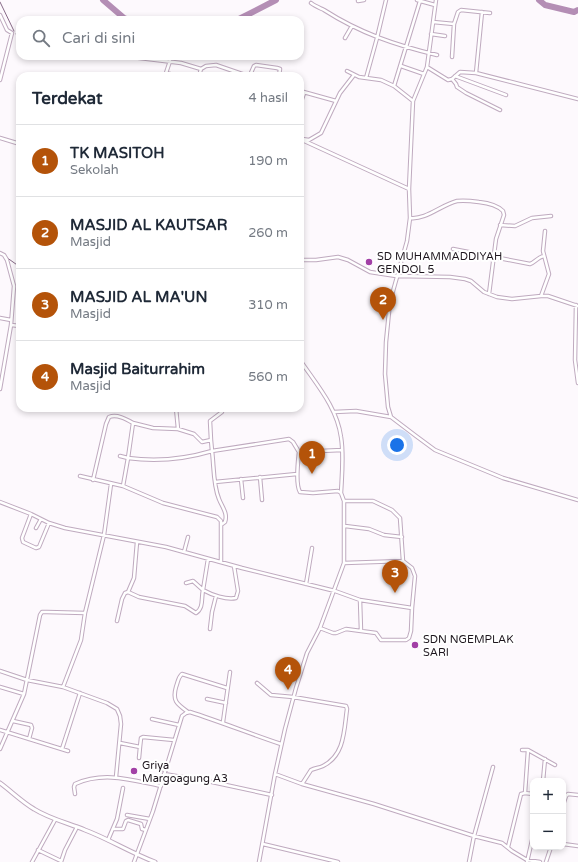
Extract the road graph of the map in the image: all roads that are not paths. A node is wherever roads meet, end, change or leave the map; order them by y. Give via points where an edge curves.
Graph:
1 (364, 0) edge
2 (386, 0) edge
3 (419, 0) edge
4 (436, 0) edge
5 (358, 1) dead end
6 (311, 3) dead end
7 (435, 5) junction
8 (482, 12) junction
9 (490, 13) dead end
10 (0, 15) edge
11 (433, 22) junction
12 (454, 24) junction
13 (352, 26) junction
14 (432, 34) junction
15 (445, 36) dead end
16 (346, 38) dead end
17 (377, 38) junction
18 (406, 48) junction
19 (428, 53) junction
20 (436, 54) dead end
21 (452, 57) dead end
22 (161, 60) edge
23 (170, 61) junction
24 (401, 66) junction
25 (427, 67) junction
26 (201, 69) junction
27 (346, 71) dead end
28 (167, 72) edge
29 (200, 72) edge
30 (236, 72) edge
31 (251, 72) edge
32 (280, 72) edge
33 (476, 73) junction
34 (424, 74) junction
35 (354, 75) junction
36 (454, 76) junction
37 (366, 78) junction
38 (452, 79) junction
39 (0, 80) edge
40 (394, 86) junction
41 (304, 93) edge
42 (506, 95) dead end
43 (578, 99) edge
44 (336, 101) junction
45 (413, 102) junction
46 (500, 110) dead end
47 (0, 138) edge
48 (304, 139) edge
49 (304, 141) edge
50 (16, 143) edge
51 (409, 189) junction
52 (551, 216) dead end
53 (410, 218) junction
54 (500, 225) junction
55 (545, 232) dead end
56 (452, 249) dead end
57 (0, 254) edge
58 (544, 256) junction
59 (493, 257) junction
60 (304, 260) edge
61 (396, 276) junction
62 (489, 294) junction
63 (541, 296) junction
64 (577, 306) edge
65 (0, 318) edge
66 (11, 320) junction
67 (11, 325) junction
68 (16, 326) edge
69 (304, 366) edge
70 (578, 383) edge
71 (0, 389) edge
72 (176, 412) edge
73 (222, 412) edge
74 (334, 412) junction
75 (391, 417) junction
76 (133, 424) junction
77 (178, 429) junction
78 (211, 440) junction
79 (342, 450) junction
80 (212, 451) junction
81 (299, 452) junction
82 (120, 456) dead end
83 (128, 458) junction
84 (297, 474) junction
85 (80, 476) dead end
86 (260, 477) junction
87 (241, 479) junction
88 (93, 480) junction
89 (215, 482) junction
90 (111, 484) junction
91 (123, 486) junction
92 (342, 492) junction
93 (243, 498) dead end
94 (262, 500) dead end
95 (578, 500) edge
96 (344, 501) junction
97 (0, 502) edge
98 (31, 514) junction
99 (41, 519) junction
100 (49, 523) junction
101 (221, 524) junction
102 (344, 526) junction
103 (36, 528) dead end
104 (104, 535) junction
105 (188, 537) dead end
106 (402, 538) junction
107 (137, 542) junction
108 (312, 548) dead end
109 (184, 552) junction
110 (208, 558) junction
111 (221, 562) junction
112 (403, 562) junction
113 (344, 563) junction
114 (234, 566) junction
115 (186, 583) dead end
116 (306, 584) junction
117 (203, 590) junction
118 (334, 591) junction
119 (128, 592) junction
120 (216, 596) junction
121 (360, 600) junction
122 (412, 608) junction
123 (85, 613) junction
124 (117, 621) dead end
125 (320, 628) junction
126 (210, 629) dead end
127 (361, 631) junction
128 (0, 671) edge
129 (230, 672) dead end
130 (27, 680) junction
131 (257, 683) dead end
132 (0, 687) edge
133 (63, 687) junction
134 (227, 688) junction
135 (80, 693) junction
136 (24, 694) junction
137 (293, 697) junction
138 (207, 699) dead end
139 (226, 703) junction
140 (188, 712) junction
141 (152, 719) dead end
142 (13, 721) junction
143 (223, 722) junction
144 (179, 725) junction
145 (0, 730) edge
146 (8, 732) junction
147 (29, 739) junction
148 (174, 740) junction
149 (120, 743) junction
150 (281, 744) junction
151 (140, 747) junction
152 (0, 749) edge
153 (62, 749) junction
154 (522, 750) dead end
155 (528, 750) junction
156 (68, 751) dead end
157 (139, 758) dead end
158 (545, 759) junction
159 (555, 765) dead end
160 (152, 766) dead end
161 (493, 767) dead end
162 (166, 770) junction
163 (164, 774) junction
164 (275, 774) junction
165 (116, 777) junction
166 (543, 778) edge
167 (0, 783) edge
168 (302, 784) junction
169 (161, 786) junction
170 (123, 788) dead end
171 (525, 792) junction
172 (530, 793) edge
173 (75, 794) dead end
174 (272, 795) junction
175 (578, 795) edge
176 (566, 796) edge
177 (127, 815) dead end
178 (150, 819) junction
179 (55, 820) junction
180 (77, 827) junction
181 (113, 829) junction
182 (146, 830) junction
183 (474, 836) junction
184 (108, 840) junction
185 (263, 844) junction
186 (566, 844) edge
187 (578, 846) edge
188 (508, 848) junction
189 (530, 848) edge
190 (38, 850) junction
191 (550, 850) edge
192 (137, 854) junction
193 (527, 861) edge
194 (32, 862) edge
195 (61, 862) edge
196 (134, 862) edge
197 (155, 862) edge
198 (259, 862) edge
199 (338, 862) edge
200 (469, 862) edge
201 (540, 862) edge
202 (546, 862) edge

1 - 5 street
2 - 17 street
3 - 7 street
3 - 18 street
4 - 7 street
6 - 13 street
7 - 11 street
8 - 9 street
8 - 12 street via 460,10
8 - 33 street
10 - 39 street via 7,30 12,32
11 - 12 street
11 - 14 street
12 - 21 street
13 - 16 street
13 - 17 street
14 - 15 street
14 - 19 street
17 - 18 street
17 - 37 street
18 - 19 street
18 - 24 street
19 - 20 street
19 - 25 street
22 - 23 street
23 - 26 street
23 - 28 street
24 - 34 street
24 - 40 street
25 - 34 street
25 - 38 street via 448,80
26 - 29 street
26 - 30 street via 216,65
27 - 35 street
31 - 32 street via 254,66 258,65 280,69
33 - 36 street via 460,72
33 - 43 street
34 - 45 street
35 - 37 street
35 - 44 street
36 - 38 street
36 - 42 street
37 - 40 street via 381,80
38 - 46 street via 457,87 466,93
40 - 45 street
41 - 44 street
44 - 48 street via 321,133 309,140
45 - 51 street
47 - 50 street
49 - 51 street
51 - 53 street
52 - 54 street via 532,218 515,226
53 - 54 street via 421,218 445,205 465,201 488,204 501,209 504,213
53 - 61 street via 407,241
54 - 59 street
55 - 58 street
56 - 59 street
57 - 66 street via 6,257 14,282
58 - 59 street via 530,264
58 - 63 street via 549,274
59 - 62 street
60 - 61 street via 338,257 370,272
61 - 62 street via 465,279
61 - 75 street via 390,302 386,342 385,374
62 - 63 street via 512,299
63 - 64 street
64 - 70 street via 575,360
65 - 66 street
66 - 67 street
67 - 68 street
67 - 71 street
69 - 74 street
72 - 77 street
73 - 78 street via 210,421
74 - 75 street via 356,411
74 - 79 street
75 - 95 street via 435,450 503,478
76 - 77 street
76 - 83 street
76 - 88 street via 121,417 109,417
77 - 78 street via 194,434 202,442
78 - 80 street
79 - 81 street
79 - 92 street
80 - 81 street via 289,439 294,442
80 - 83 street via 171,459
80 - 89 street
81 - 84 street
82 - 83 street
83 - 91 street
84 - 86 street
84 - 92 street via 300,492
85 - 88 street
86 - 87 street
86 - 94 street
87 - 89 street
87 - 93 street
88 - 90 street
89 - 101 street via 218,497 225,510 225,522
90 - 91 street
90 - 104 street
91 - 101 street via 163,504 217,517
92 - 96 street
96 - 102 street
96 - 106 street via 373,501 392,510 400,518
97 - 98 street
98 - 99 street
98 - 100 street via 22,538 23,542 38,548
99 - 100 street
99 - 103 street
100 - 104 street
101 - 111 street
102 - 106 street via 369,529
102 - 113 street
104 - 107 street
104 - 123 street
105 - 109 street
106 - 112 street
107 - 109 street
107 - 119 street via 134,578
108 - 116 street
109 - 110 street
110 - 111 street
110 - 117 street
111 - 114 street
112 - 113 street
112 - 122 street via 412,568 416,576
113 - 118 street
114 - 116 street
114 - 120 street via 238,591 236,598
115 - 117 street via 193,581
116 - 118 street
117 - 119 street via 201,607 196,613 185,606
117 - 120 street
118 - 121 street
118 - 125 street
119 - 124 street via 122,599
120 - 126 street
121 - 122 street
121 - 127 street
122 - 127 street via 411,631 406,640 381,640 376,634
123 - 130 street via 40,614
123 - 133 street via 81,640
125 - 127 street via 332,633 346,629
125 - 137 street via 308,653
128 - 130 street
129 - 134 street
130 - 133 street
130 - 136 street
131 - 137 street via 271,695
132 - 136 street
133 - 135 street
134 - 139 street
134 - 140 street via 181,674 174,692 175,698 176,703
135 - 149 street via 115,707 120,716
135 - 153 street
136 - 142 street
137 - 150 street
137 - 168 street via 346,706 347,709 340,748 331,761 311,770
138 - 139 street
139 - 143 street
140 - 143 street
140 - 144 street via 182,716
141 - 144 street
142 - 146 street
142 - 147 street via 31,725
143 - 150 street
144 - 148 street
145 - 146 street
146 - 147 street
146 - 152 street
147 - 153 street
148 - 151 street via 143,737
148 - 162 street
149 - 151 street
149 - 165 street
150 - 164 street
151 - 157 street
153 - 156 street
154 - 155 street
155 - 158 street
155 - 171 street
158 - 159 street
158 - 166 street
160 - 162 street
161 - 183 street
162 - 163 street
163 - 169 street
163 - 174 street
164 - 168 street
164 - 174 street
165 - 169 street
165 - 173 street via 77,783 74,787
167 - 179 street via 34,809
168 - 183 street via 389,808
169 - 178 street
170 - 181 street
171 - 172 street
171 - 188 street via 521,794
174 - 185 street
175 - 176 street
177 - 178 street
178 - 182 street
179 - 180 street
179 - 190 street
180 - 184 street
180 - 195 street
181 - 182 street via 123,829 128,820 141,824 142,829
181 - 184 street
182 - 192 street
183 - 188 street via 502,843
183 - 200 street
184 - 192 street
185 - 198 street
185 - 199 street
186 - 187 street
188 - 193 street
189 - 193 street
190 - 194 street
190 - 195 street
191 - 202 street
192 - 196 street
192 - 197 street
193 - 201 street

